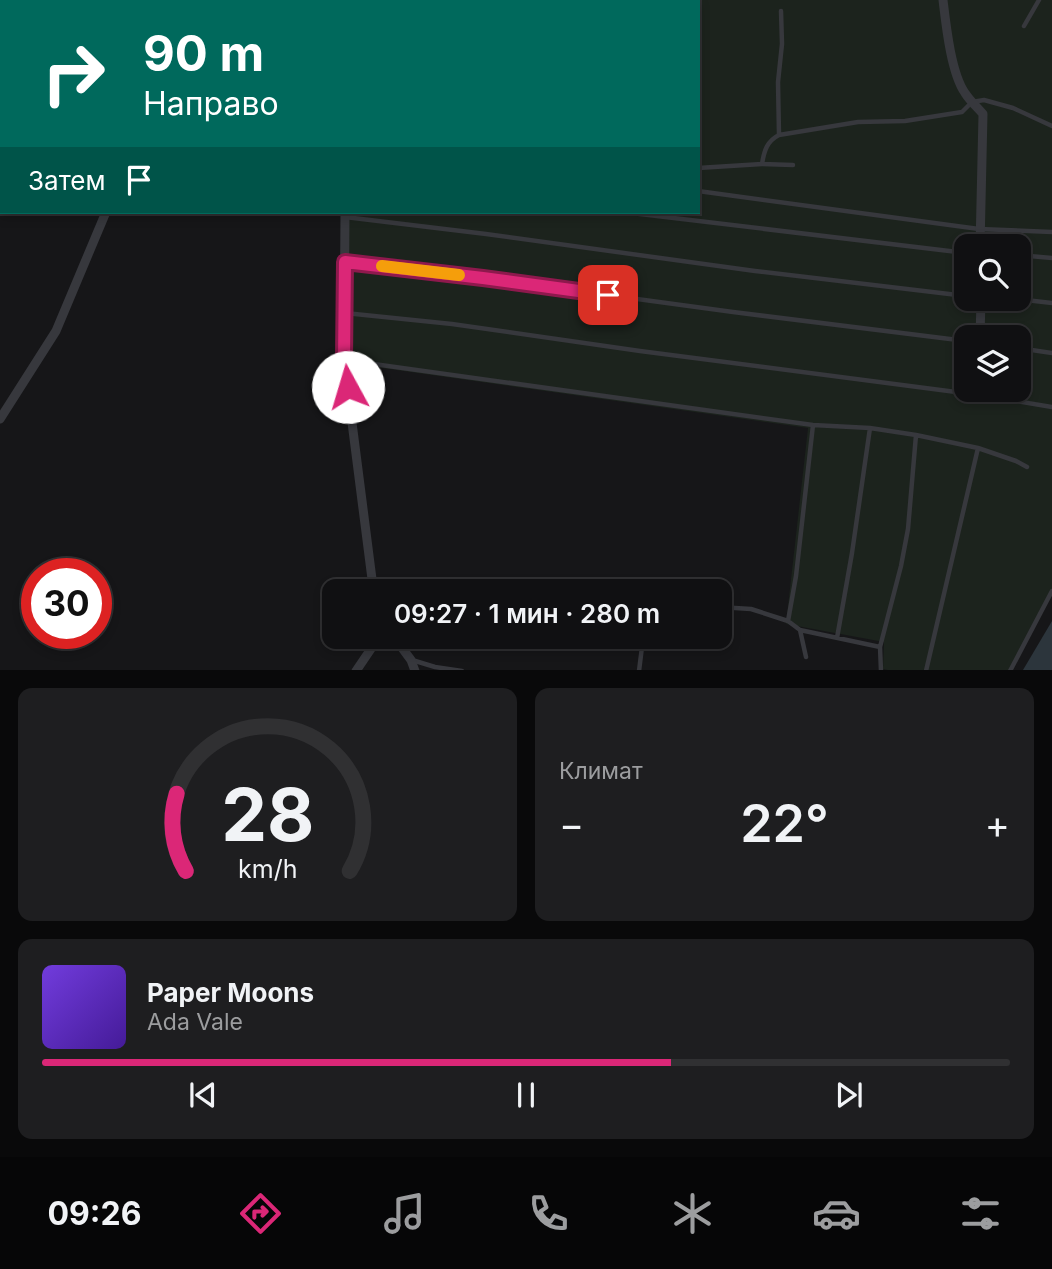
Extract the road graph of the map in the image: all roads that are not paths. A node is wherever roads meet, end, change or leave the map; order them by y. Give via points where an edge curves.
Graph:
1 (943, 0) edge
2 (1039, 0) edge
3 (781, 11) dead end
4 (1024, 26) dead end
5 (972, 102) junction
6 (1052, 126) edge
7 (779, 135) junction
8 (762, 164) junction
9 (793, 165) dead end
10 (700, 168) edge
11 (700, 191) edge
12 (105, 214) edge
13 (345, 214) edge
14 (640, 214) edge
15 (979, 229) junction
16 (1052, 232) edge
17 (979, 234) edge
18 (954, 252) edge
19 (1031, 256) edge
20 (1052, 258) edge
21 (345, 262) junction
22 (954, 295) edge
23 (1031, 301) edge
24 (1052, 303) edge
25 (345, 312) junction
26 (954, 340) edge
27 (1031, 350) edge
28 (1052, 353) edge
29 (344, 359) junction
30 (954, 389) edge
31 (1028, 402) edge
32 (1052, 407) edge
33 (0, 419) edge
34 (813, 425) junction
35 (870, 428) junction
36 (916, 435) junction
37 (978, 448) junction
38 (1027, 467) dead end
39 (372, 579) edge
40 (1052, 591) edge
41 (732, 608) edge
42 (788, 621) junction
43 (800, 630) junction
44 (837, 638) junction
45 (880, 647) junction
46 (371, 649) edge
47 (403, 649) edge
48 (642, 649) edge
49 (806, 657) dead end
50 (411, 660) junction
51 (356, 670) edge
52 (415, 670) edge
53 (462, 670) edge
54 (639, 670) edge
55 (881, 670) edge
56 (926, 670) edge
57 (1010, 670) edge

1 - 5 street via 952,59 963,91
2 - 4 lane
3 - 7 lane
5 - 6 lane via 984,100 1013,108
5 - 7 lane via 962,112
5 - 15 street via 983,114 984,123
7 - 8 lane via 768,143
8 - 9 lane
8 - 10 lane
11 - 15 lane
12 - 33 street via 56,331
13 - 21 street
13 - 22 lane
14 - 18 lane
15 - 16 lane
15 - 17 street
19 - 20 lane
21 - 25 street
21 - 26 lane
23 - 24 lane
25 - 29 street
25 - 30 lane
27 - 28 lane
29 - 34 lane
29 - 39 street
31 - 32 lane
34 - 35 lane
34 - 42 lane
35 - 36 lane
35 - 44 lane
36 - 37 lane
36 - 45 lane via 908,529
37 - 38 lane
37 - 56 lane
40 - 57 lane
41 - 42 lane
42 - 43 lane
43 - 44 lane
43 - 49 lane
44 - 45 lane
45 - 55 lane
46 - 51 street
47 - 50 street
48 - 54 lane
50 - 52 street
50 - 53 lane

